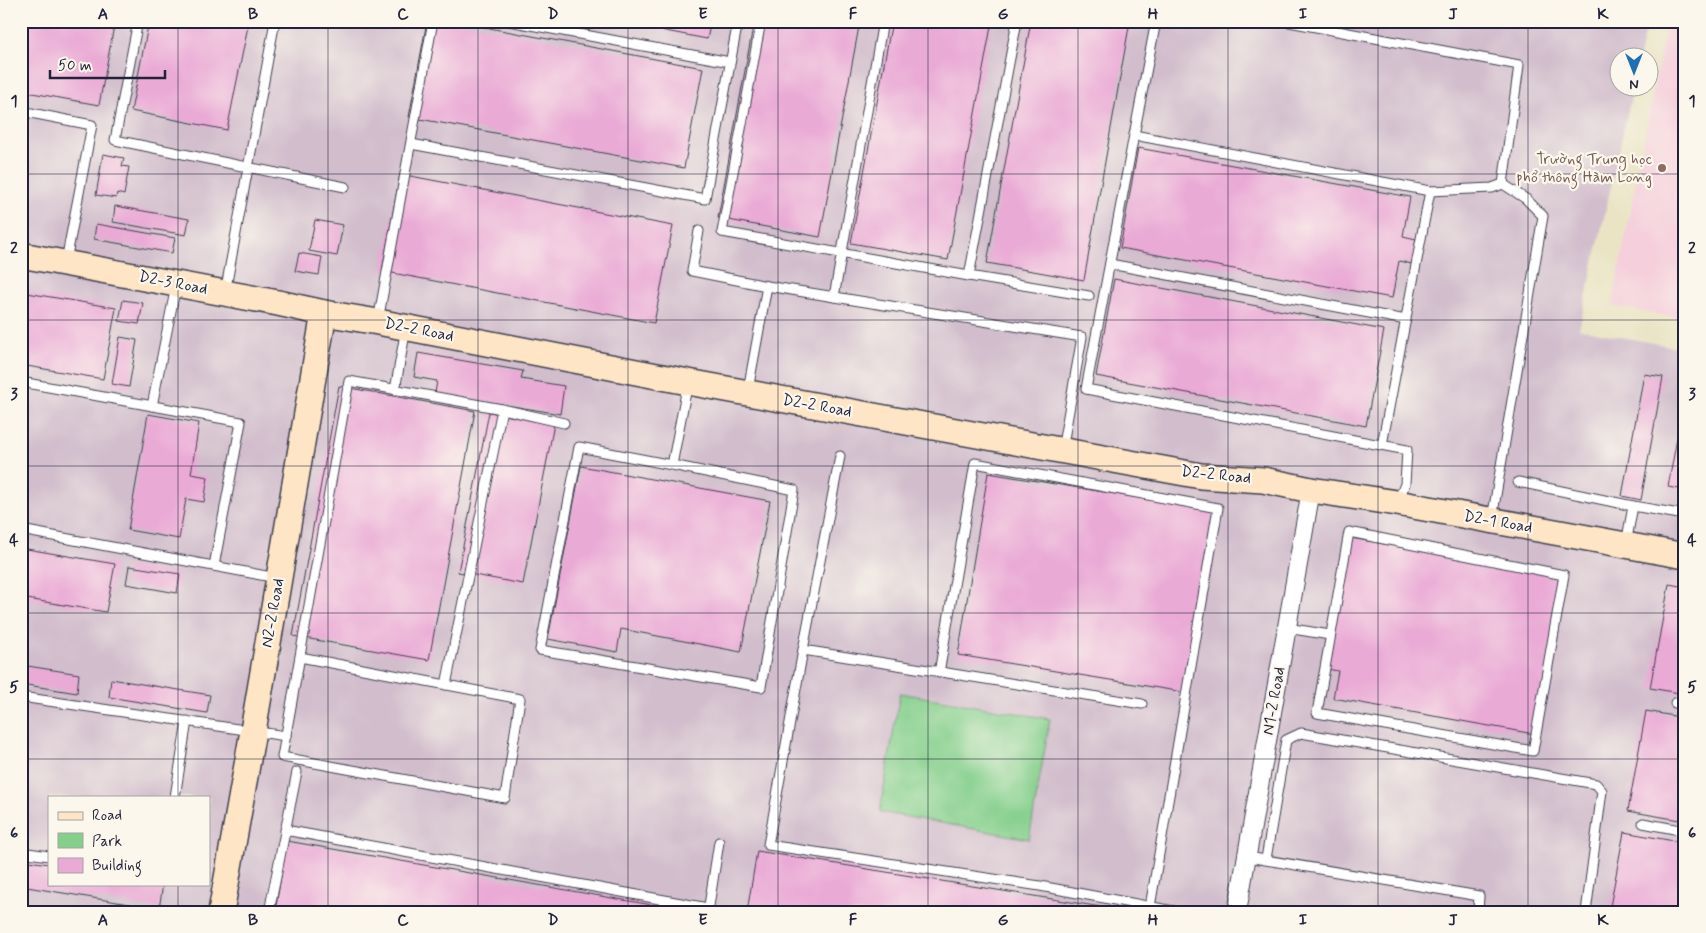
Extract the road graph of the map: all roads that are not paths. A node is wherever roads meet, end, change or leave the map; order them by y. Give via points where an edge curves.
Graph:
1 (138, 21) edge
2 (275, 21) edge
3 (433, 21) edge
4 (509, 21) edge
5 (738, 21) edge
6 (761, 21) edge
7 (883, 21) edge
8 (1017, 21) edge
9 (1156, 21) edge
10 (1284, 21) edge
11 (730, 62) junction
12 (21, 111) edge
13 (1134, 135) junction
14 (411, 144) junction
15 (248, 167) junction
16 (1503, 184) junction
17 (345, 187) dead end
18 (1430, 191) junction
19 (699, 231) dead end
20 (842, 254) junction
21 (21, 255) edge
22 (66, 264) junction
23 (1110, 264) junction
24 (969, 276) junction
25 (176, 284) junction
26 (767, 286) junction
27 (224, 293) junction
28 (1089, 296) dead end
29 (834, 297) junction
30 (324, 313) junction
31 (1406, 320) junction
32 (378, 322) junction
33 (406, 327) junction
34 (21, 382) edge
35 (688, 382) junction
36 (395, 390) junction
37 (748, 393) junction
38 (152, 406) junction
39 (502, 409) junction
40 (564, 423) dead end
41 (1382, 445) junction
42 (1062, 450) junction
43 (840, 456) dead end
44 (672, 465) junction
45 (1518, 482) dead end
46 (1311, 490) junction
47 (1397, 503) junction
48 (1633, 506) junction
49 (1685, 516) edge
50 (1491, 522) junction
51 (21, 530) edge
52 (1626, 545) junction
53 (1685, 556) edge
54 (214, 566) junction
55 (279, 578) junction
56 (1287, 628) junction
57 (1330, 634) junction
58 (803, 650) junction
59 (300, 657) junction
60 (939, 673) junction
61 (446, 685) junction
62 (21, 697) edge
63 (1675, 703) dead end
64 (1142, 704) dead end
65 (1685, 704) edge
66 (187, 721) junction
67 (253, 731) junction
68 (286, 736) junction
69 (297, 772) dead end
70 (175, 796) edge
71 (1644, 823) dead end
72 (285, 830) junction
73 (1685, 831) edge
74 (720, 842) dead end
75 (21, 852) edge
76 (48, 856) edge
77 (1248, 857) junction
78 (1266, 859) junction
79 (1150, 907) junction
80 (708, 910) edge
81 (221, 912) edge
82 (269, 912) edge
83 (1179, 912) edge
84 (1237, 912) edge
85 (1478, 912) edge
86 (1586, 912) edge

1 - 15 lane via 114,140
2 - 15 lane
3 - 14 lane
4 - 11 lane
5 - 11 lane
6 - 20 lane via 722,232
7 - 20 lane
8 - 24 lane
9 - 13 lane
10 - 16 lane via 1520,66
11 - 14 lane via 705,199
12 - 22 lane via 92,125
13 - 18 lane
13 - 23 lane
14 - 32 lane
15 - 17 lane
15 - 27 lane
16 - 18 lane via 1492,188
16 - 50 lane via 1526,199 1543,216
18 - 31 lane
19 - 26 lane via 692,271
20 - 24 lane
20 - 29 lane
21 - 22 main road, D2-3 Road
22 - 25 main road, D2-3 Road
23 - 31 lane
23 - 41 lane via 1086,389
24 - 28 lane
25 - 27 main road, D2-3 Road
25 - 38 lane
26 - 29 lane
26 - 37 lane
27 - 30 main road, D2-3 Road
29 - 42 lane via 1082,337
30 - 32 main road, D2-2 Road
30 - 55 main road, N2-2 Road
31 - 41 lane
32 - 33 main road, D2-2 Road
33 - 35 main road, D2-2 Road
33 - 36 lane
34 - 38 lane
35 - 37 main road, D2-2 Road
35 - 44 lane
36 - 39 lane
36 - 59 lane via 349,381
37 - 42 main road, D2-2 Road
38 - 54 lane via 241,422
39 - 40 lane
39 - 61 lane
41 - 47 lane via 1407,450 1405,484
42 - 46 main road, D2-2 Road via 1201,476 1263,480
43 - 58 lane
44 - 44 lane via 579,447 540,650 761,687 794,490
45 - 48 lane
46 - 47 main road, D2-1 Road
46 - 56 street, N1-2 Road
47 - 50 main road, D2-1 Road
48 - 49 lane
48 - 52 lane
50 - 52 main road, D2-1 Road
51 - 54 lane
52 - 53 main road, D2-1 Road
54 - 55 lane
55 - 67 main road, N2-2 Road
56 - 57 lane
56 - 77 street, N1-2 Road
57 - 57 lane via 1317,713 1533,752 1564,575 1349,532
58 - 60 lane
58 - 79 lane via 768,844 1040,886
59 - 61 lane
59 - 68 lane
60 - 64 lane
60 - 79 lane via 975,463 1218,508
61 - 68 lane via 520,699 505,798 282,756
62 - 66 lane
63 - 65 lane
66 - 67 lane
66 - 70 lane
67 - 68 lane
67 - 81 main road, N2-2 Road
69 - 72 lane
71 - 73 lane
72 - 80 lane
72 - 82 lane
74 - 80 lane
75 - 76 lane
77 - 78 lane
77 - 84 street, N1-2 Road
78 - 85 lane via 1479,896
78 - 86 lane via 1286,740 1301,733 1596,784 1602,791
79 - 83 lane

